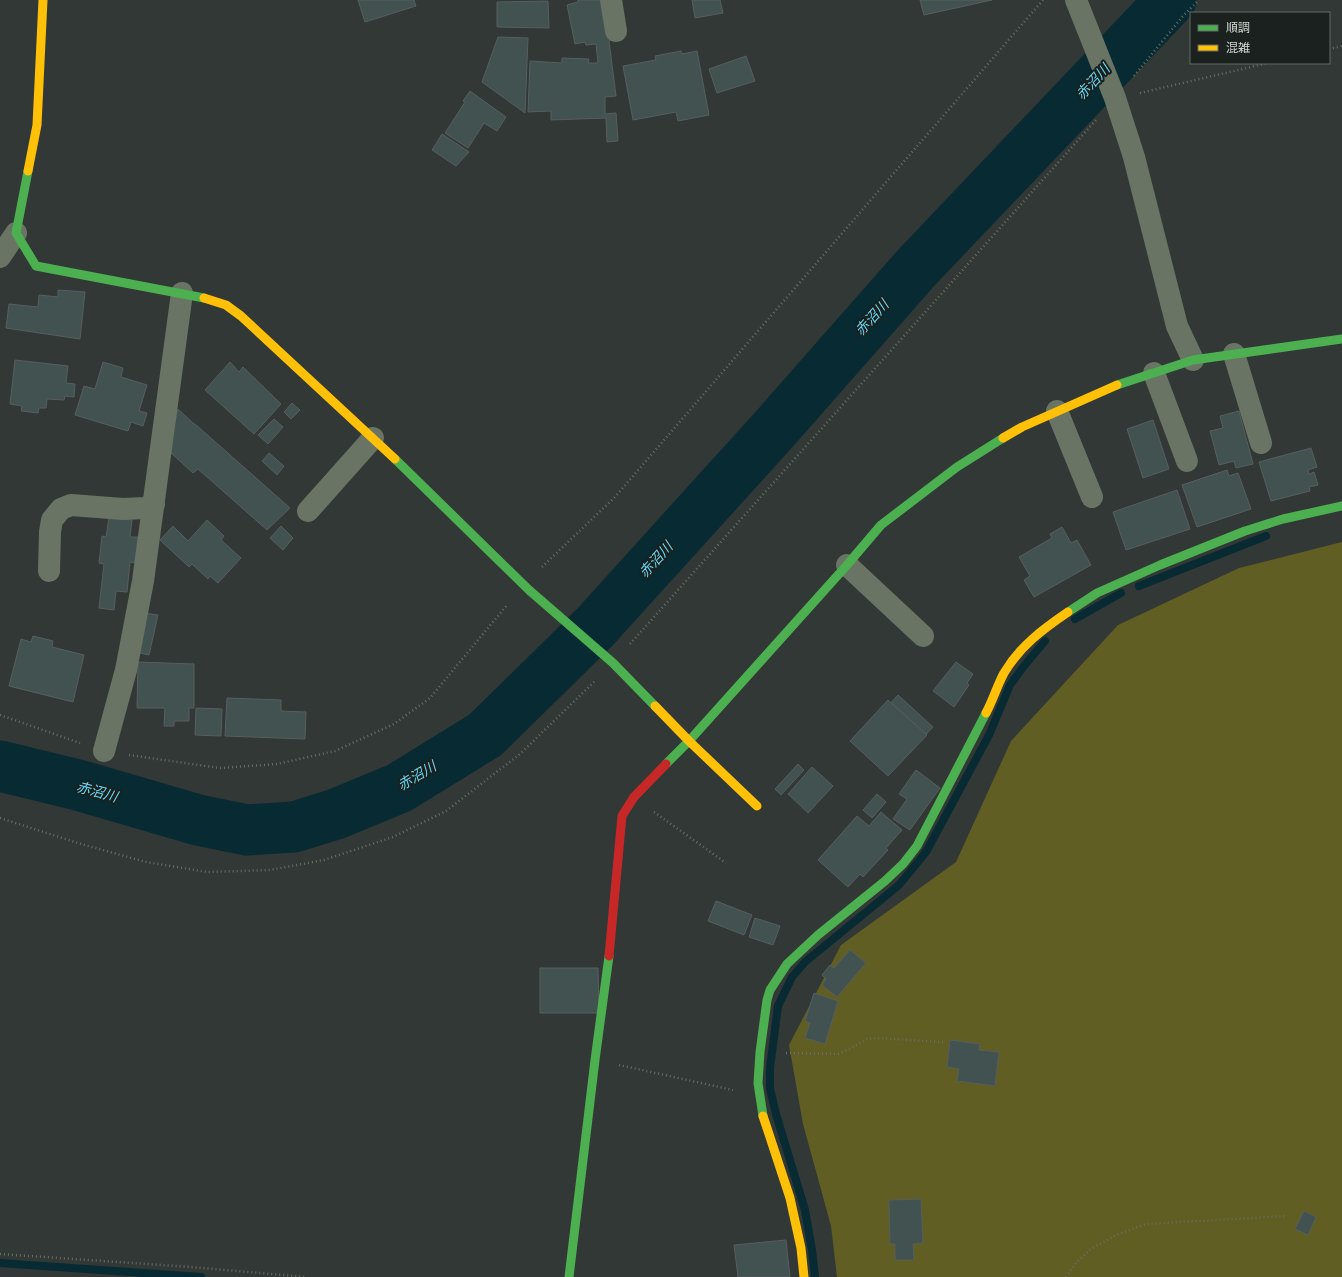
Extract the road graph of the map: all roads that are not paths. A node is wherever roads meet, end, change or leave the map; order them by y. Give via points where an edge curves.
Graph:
1 (44, 0) edge
2 (611, 0) edge
3 (1076, 0) edge
4 (616, 30) dead end
5 (16, 233) junction
6 (0, 257) edge
7 (182, 294) junction
8 (1342, 339) edge
9 (1234, 354) junction
10 (1193, 360) junction
11 (1154, 373) junction
12 (1057, 411) junction
13 (374, 438) junction
14 (1261, 443) dead end
15 (1186, 461) dead end
16 (1092, 497) dead end
17 (154, 504) junction
18 (1342, 506) edge
19 (308, 511) dead end
20 (847, 565) junction
21 (49, 570) dead end
22 (924, 636) dead end
23 (689, 741) junction
24 (104, 751) road end
25 (757, 806) dead end
26 (569, 1277) edge
27 (804, 1277) edge

1 - 5 street via 37,124
2 - 4 street
3 - 10 street via 1114,95 1134,157 1177,326
5 - 6 street
5 - 7 street via 36,266
7 - 13 street via 226,305 241,316
7 - 17 street
8 - 9 street
9 - 10 street
9 - 14 street
10 - 11 street
11 - 12 street
11 - 15 street
12 - 16 street
12 - 20 street via 1022,427 957,467 880,525
13 - 19 street
13 - 23 street via 527,587 613,663
17 - 21 street via 145,508 71,505 61,509 52,520
17 - 24 street via 126,670
18 - 27 street via 1245,531 1160,565 1097,593 1044,629 1021,649 1004,674 917,846 885,881 818,935 787,964 770,990 767,1000 758,1083 763,1116 790,1198 801,1248
20 - 22 street
20 - 23 street
23 - 25 street
23 - 26 street via 634,797 622,816 611,942

